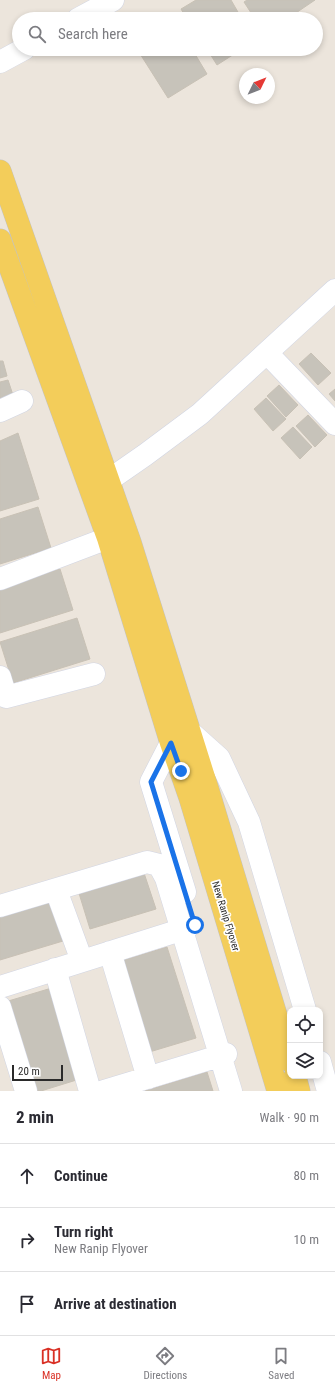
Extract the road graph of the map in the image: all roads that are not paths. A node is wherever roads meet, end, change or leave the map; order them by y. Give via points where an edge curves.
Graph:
1 (113, 0) edge
2 (91, 12) edge
3 (12, 56) edge
4 (0, 62) edge
5 (0, 171) edge
6 (0, 240) edge
7 (335, 290) edge
8 (267, 353) junction
9 (22, 401) dead end
10 (0, 411) edge
11 (335, 424) edge
12 (109, 480) junction
13 (108, 538) junction
14 (0, 580) edge
15 (94, 674) dead end
16 (2, 691) edge
17 (190, 732) junction
18 (171, 743) junction
19 (199, 794) junction
20 (56, 890) junction
21 (0, 906) edge
22 (190, 927) junction
23 (110, 952) junction
24 (82, 960) junction
25 (55, 969) junction
26 (0, 987) edge
27 (0, 1007) edge
28 (303, 1007) edge
29 (287, 1052) edge
30 (229, 1054) junction
31 (323, 1073) edge
32 (295, 1079) edge
33 (139, 1084) edge
34 (26, 1091) edge
35 (90, 1091) edge
36 (104, 1091) edge
37 (232, 1091) edge
38 (246, 1091) edge
39 (278, 1091) edge
40 (299, 1091) edge
41 (328, 1091) edge

1 - 2 street
3 - 4 street
5 - 12 main road, New Ranip Flyover
6 - 13 main road, New Ranip Flyover
7 - 8 street
8 - 11 street
8 - 12 street via 200,414
9 - 10 street
12 - 17 main road, New Ranip Flyover
13 - 14 street
13 - 18 main road, New Ranip Flyover
15 - 16 street
17 - 19 main road, New Ranip Flyover
17 - 28 street via 219,758 249,822
18 - 19 main road, New Ranip Flyover
18 - 22 street via 151,782
19 - 29 main road, New Ranip Flyover
19 - 39 main road, New Ranip Flyover
20 - 21 street
20 - 22 street via 147,862 159,866
20 - 24 street
22 - 23 street
22 - 30 street
23 - 24 street
23 - 33 street
24 - 25 street
25 - 26 street
25 - 35 street
27 - 34 street
30 - 33 street
30 - 37 street
30 - 38 street
31 - 41 street
32 - 40 main road
33 - 36 street

